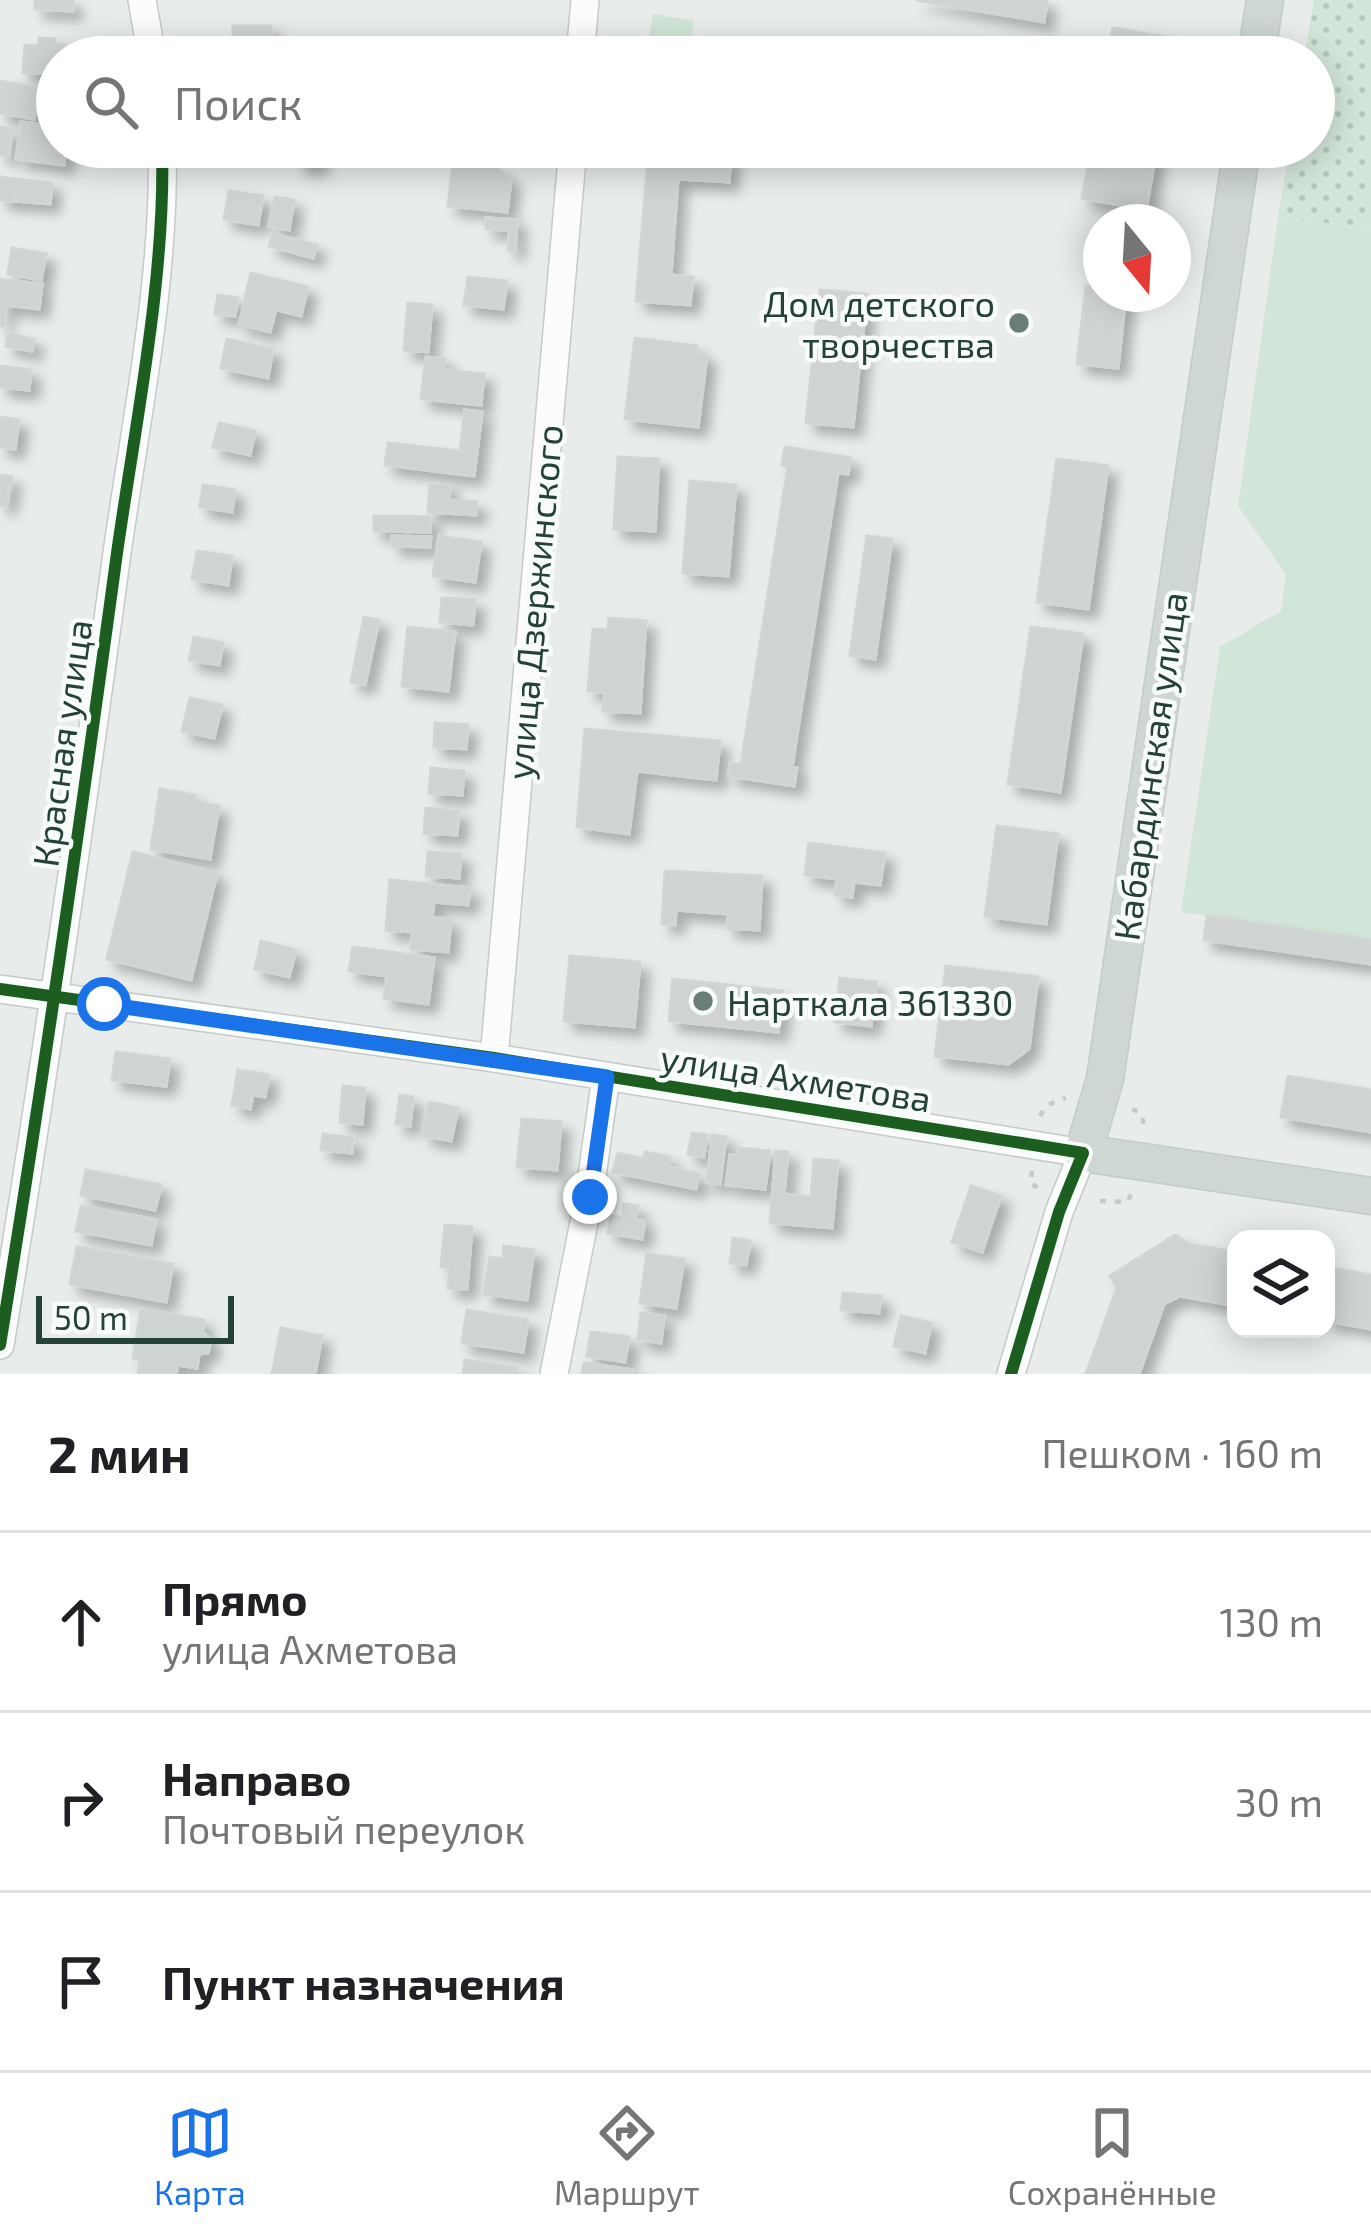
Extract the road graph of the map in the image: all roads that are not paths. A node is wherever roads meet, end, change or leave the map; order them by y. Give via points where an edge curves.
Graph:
1 (142, 0) edge
2 (585, 0) edge
3 (1265, 0) edge
4 (148, 36) edge
5 (582, 36) edge
6 (1259, 36) edge
7 (161, 168) edge
8 (571, 168) edge
9 (1239, 168) edge
10 (0, 989) edge
11 (56, 997) junction
12 (494, 1058) junction
13 (607, 1077) junction
14 (1083, 1153) junction
15 (1371, 1196) edge
16 (0, 1345) edge
17 (554, 1374) edge
18 (1011, 1374) edge

1 - 4 street
2 - 5 street
3 - 6 main road
7 - 11 street, Красная улица via 155,271
8 - 12 street, улица Дзержинского
9 - 14 main road, Кабардинская улица via 1105,1079
10 - 11 street, улица Ахметова
11 - 12 street, улица Ахметова
11 - 16 street, Красная улица
12 - 13 street, улица Ахметова
13 - 14 street, улица Ахметова
13 - 17 street
14 - 15 main road, улица Ахметова
14 - 18 street, Кабардинская улица

